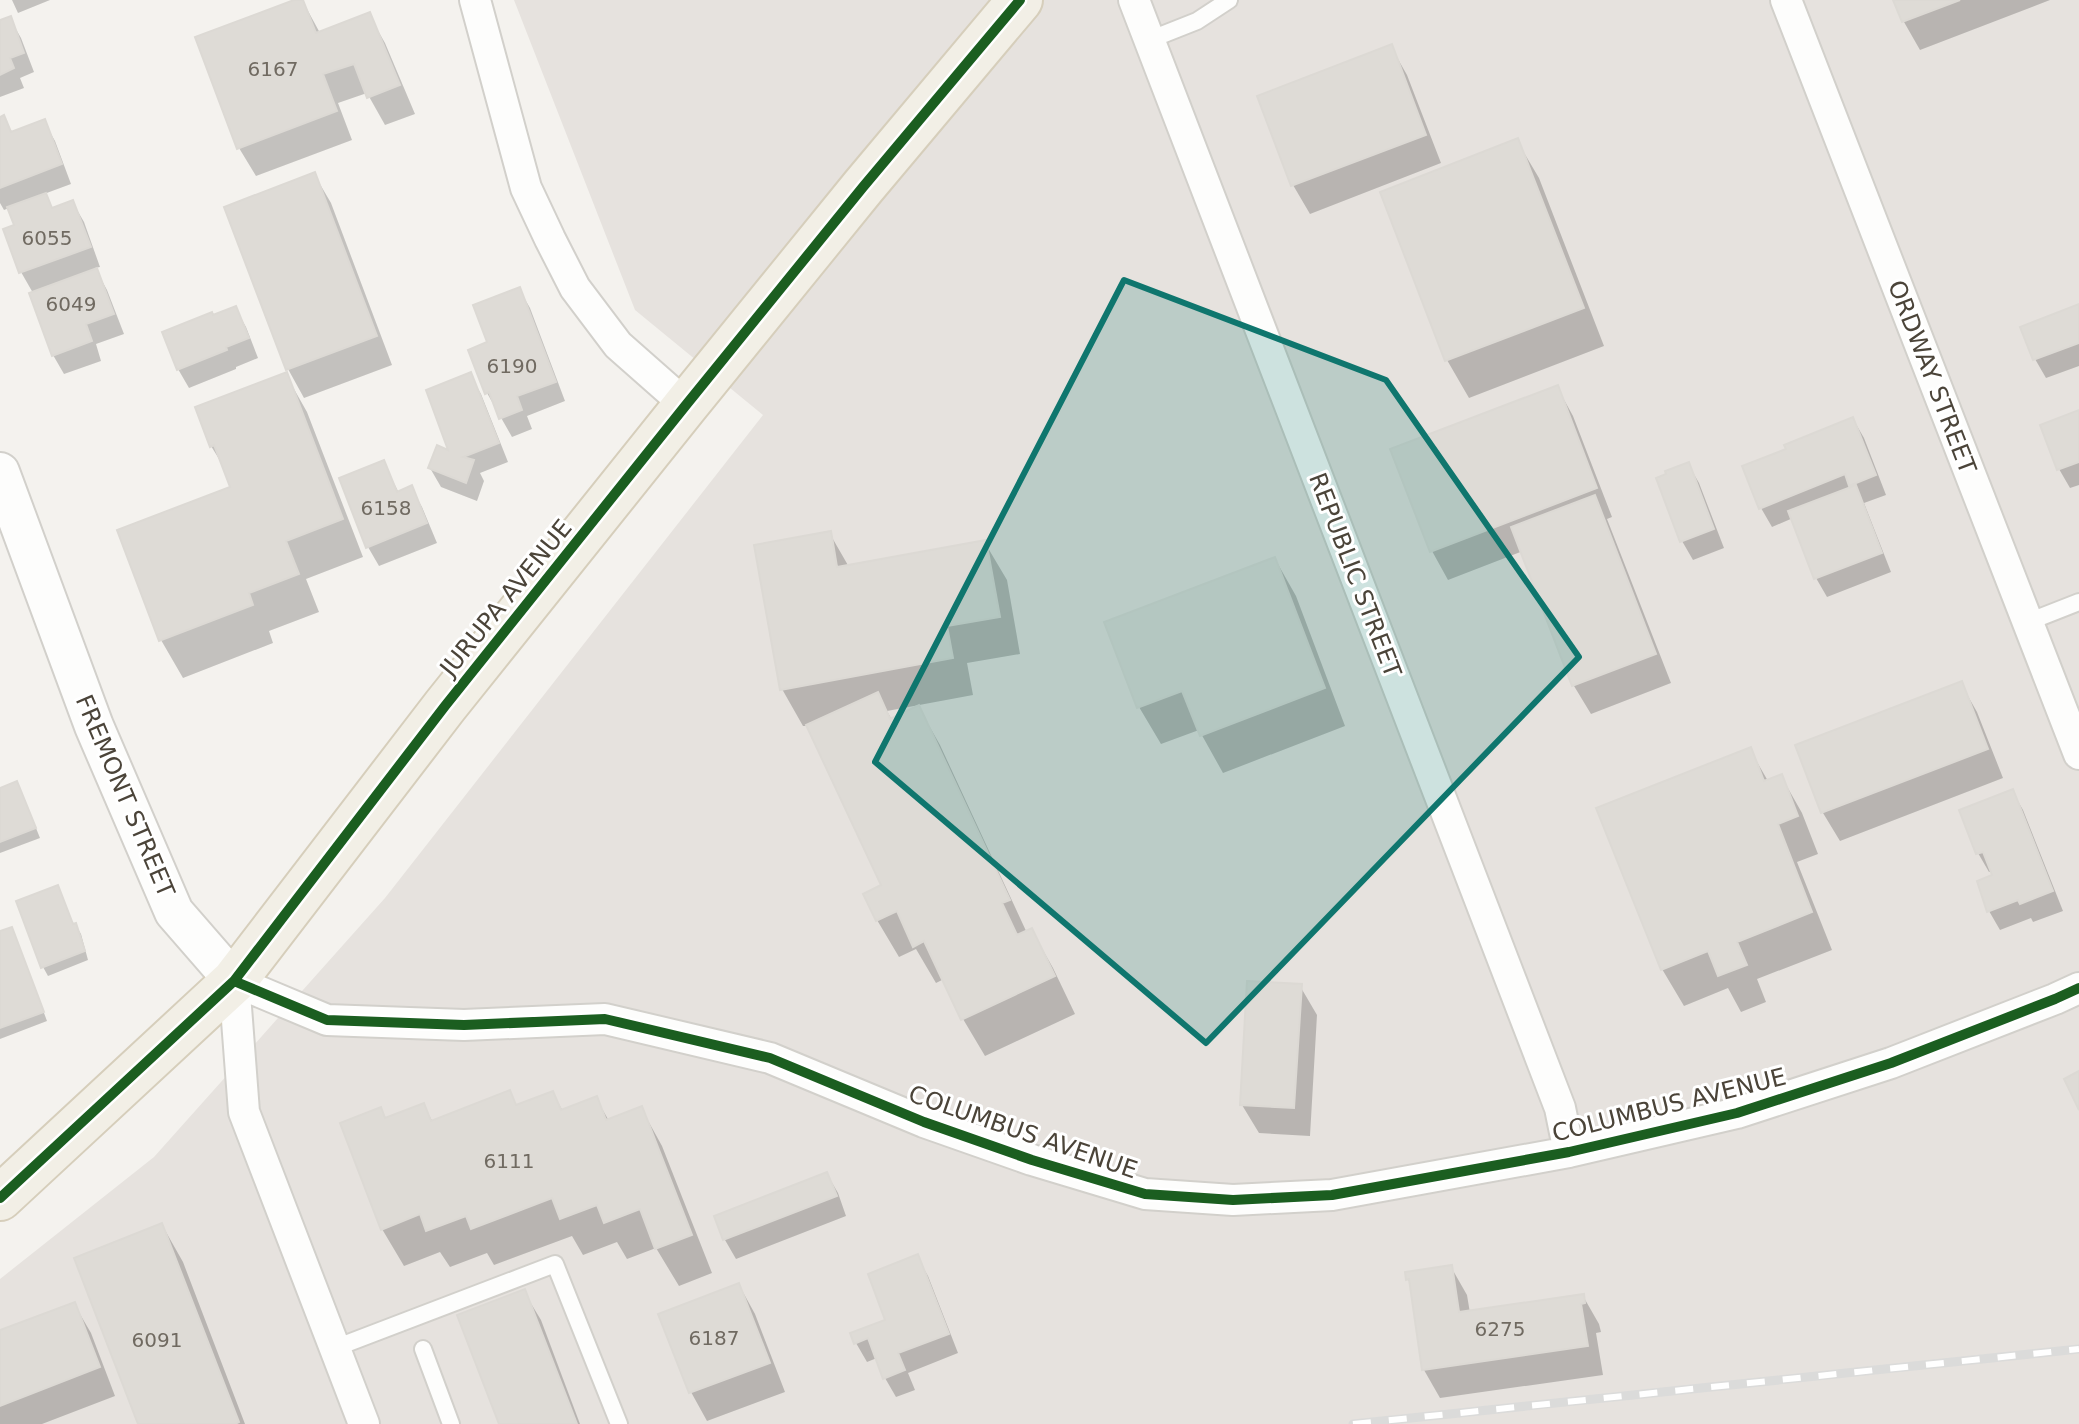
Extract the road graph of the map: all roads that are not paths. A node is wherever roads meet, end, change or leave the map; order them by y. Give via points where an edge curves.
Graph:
1 (475, 0) edge
2 (1020, 0) edge
3 (1134, 0) edge
4 (1229, 0) edge
5 (1786, 0) edge
6 (1149, 40) junction
7 (686, 405) junction
8 (0, 472) edge
9 (2079, 602) edge
10 (2028, 622) junction
11 (2079, 754) edge
12 (234, 981) junction
13 (2079, 988) edge
14 (1569, 1152) junction
15 (0, 1198) edge
16 (335, 1348) junction
17 (423, 1349) dead end
18 (364, 1424) edge
19 (451, 1424) edge
20 (619, 1424) edge

1 - 7 street via 526,188 575,288 618,345
2 - 7 main road, JURUPA AVENUE
3 - 6 street, REPUBLIC STREET
4 - 6 lane via 1197,21
5 - 10 street, ORDWAY STREET
6 - 14 street, REPUBLIC STREET via 1560,1108
7 - 12 main road, JURUPA AVENUE
8 - 12 street, FREMONT STREET via 94,726 174,912
9 - 10 lane
10 - 11 street, ORDWAY STREET
12 - 14 street, COLUMBUS AVENUE via 327,1020 464,1025 605,1019 755,1054 924,1122 1145,1194 1233,1200 1332,1195
12 - 15 main road, JURUPA AVENUE
12 - 16 street via 244,1112
13 - 14 street, COLUMBUS AVENUE via 1891,1063 1737,1113
16 - 18 street
16 - 20 lane via 555,1264
17 - 19 lane

